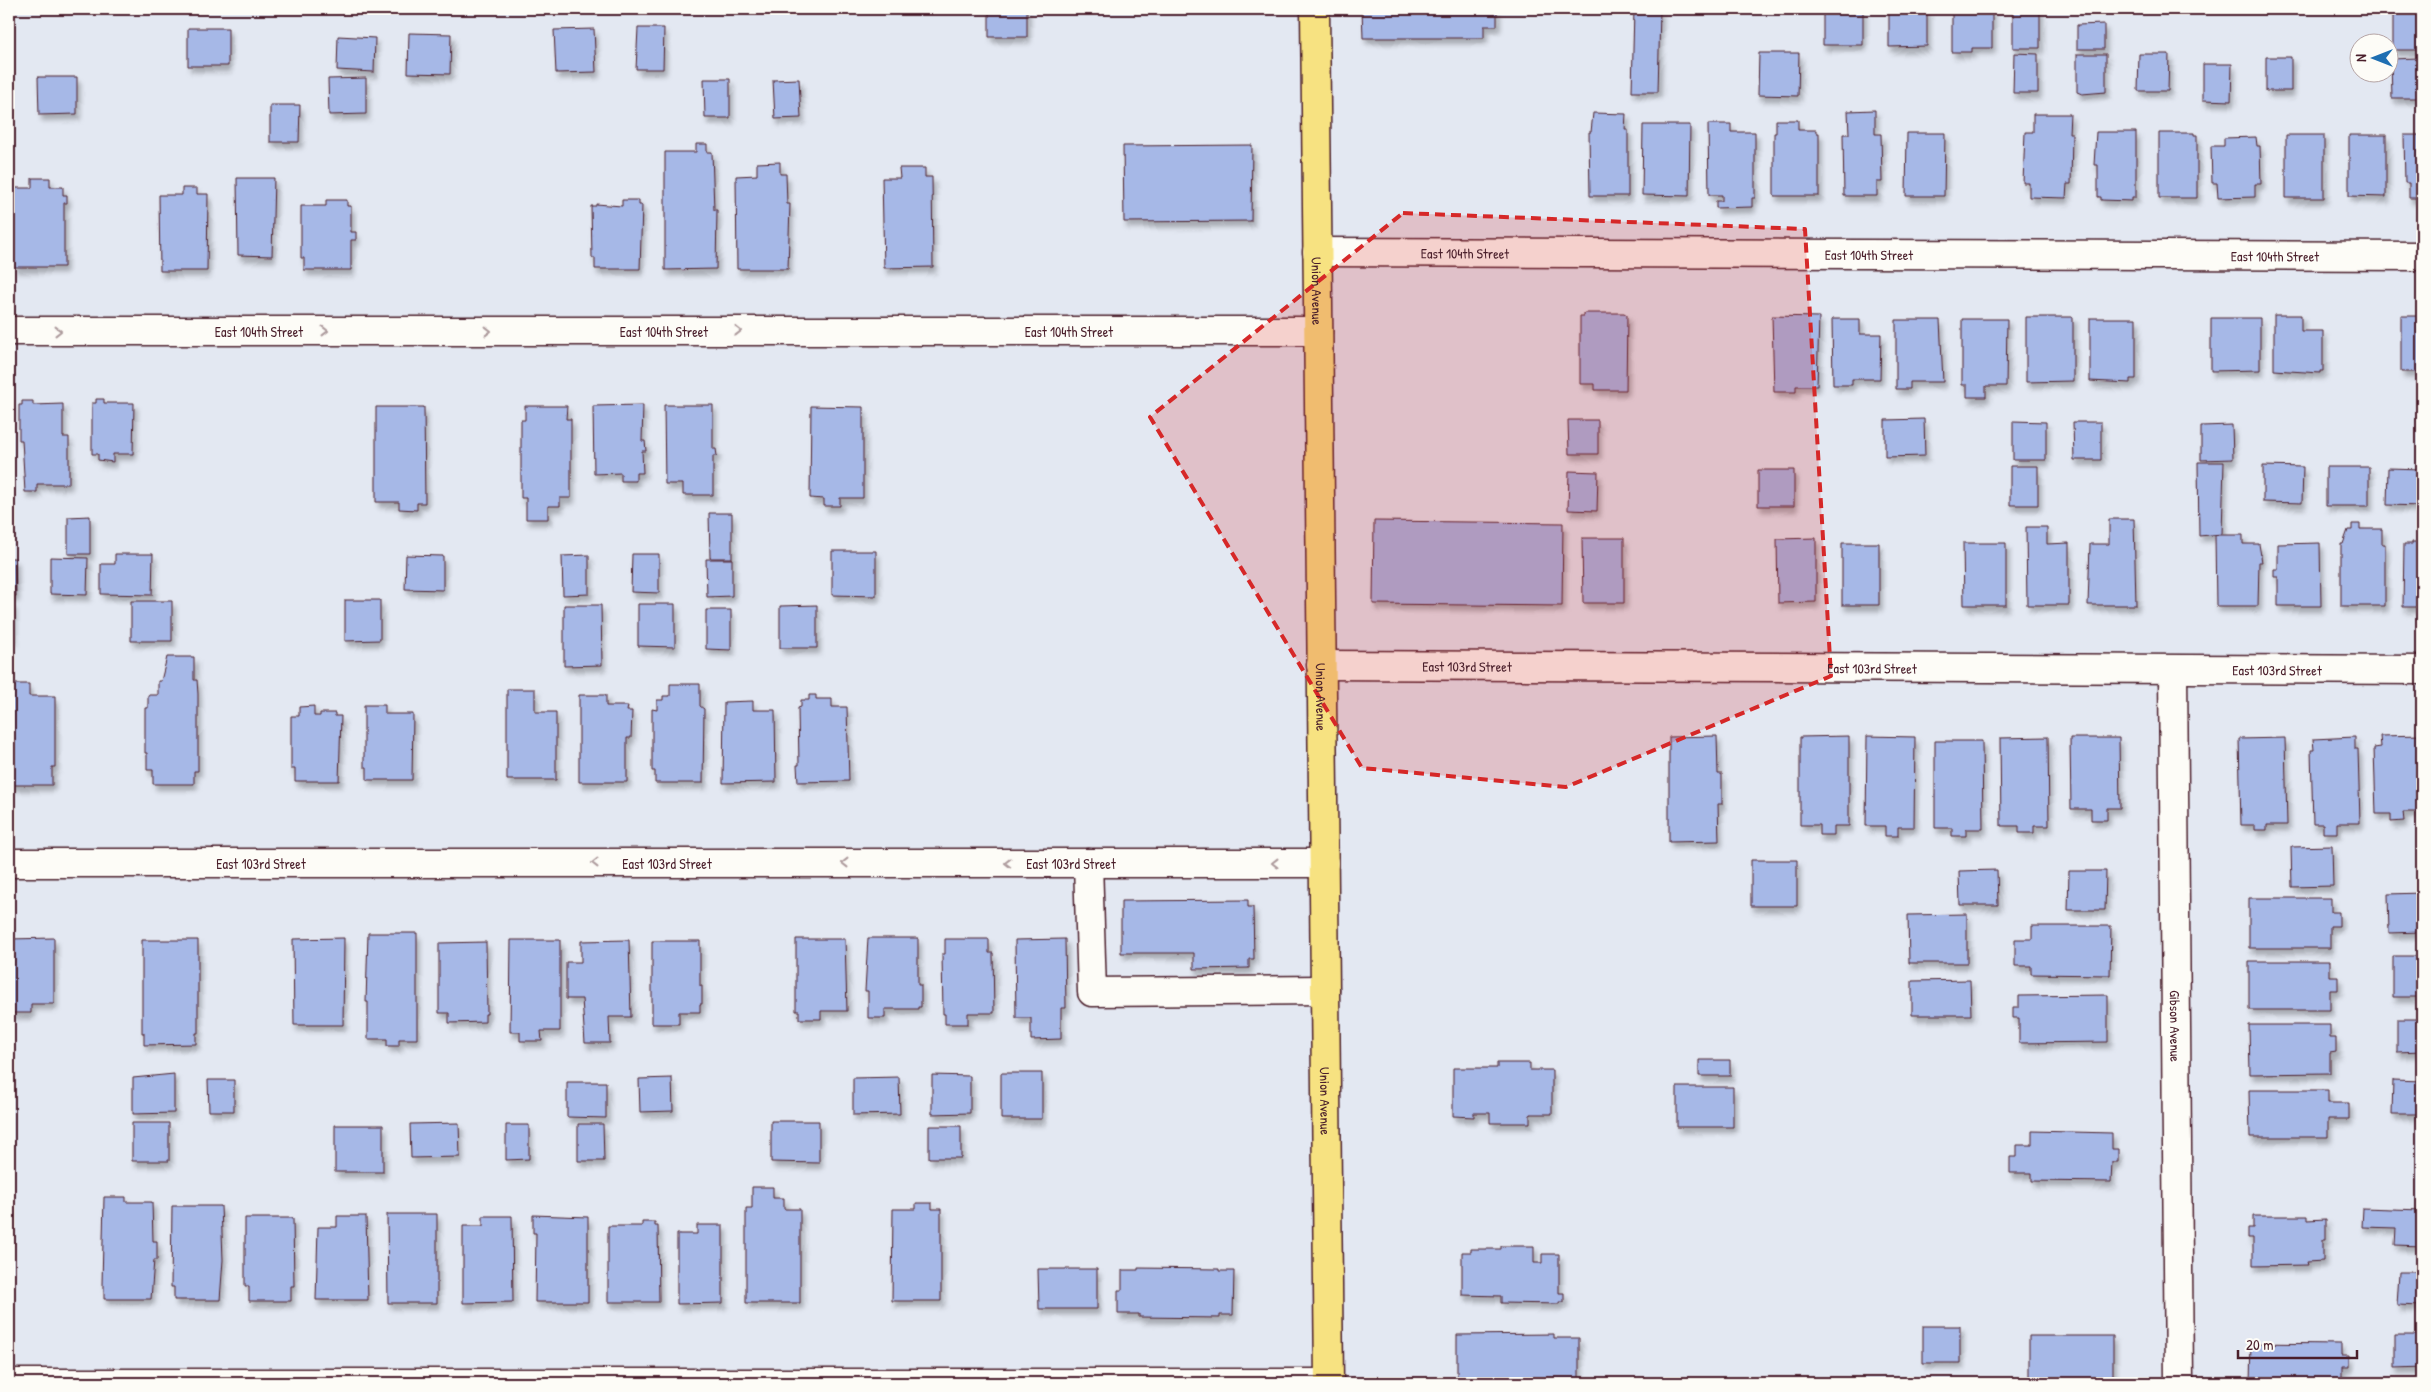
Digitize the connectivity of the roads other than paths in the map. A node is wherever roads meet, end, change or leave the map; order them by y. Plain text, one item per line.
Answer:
1 (1315, 9) edge
2 (1317, 252) junction
3 (2422, 256) edge
4 (9, 331) edge
5 (1318, 331) junction
6 (1321, 665) junction
7 (2173, 670) junction
8 (2422, 670) edge
9 (9, 863) edge
10 (1088, 863) junction
11 (1324, 863) junction
12 (1325, 990) junction
13 (9, 1383) edge
14 (1329, 1383) edge
15 (2179, 1383) edge

1 - 2 main road, Union Avenue
2 - 3 street, East 104th Street
2 - 5 main road, Union Avenue
4 -> 5 street, East 104th Street
5 - 6 main road, Union Avenue
6 - 7 street, East 103rd Street
6 - 11 main road, Union Avenue
7 - 8 street, East 103rd Street
7 - 15 street, Gibson Avenue
10 -> 9 street, East 103rd Street
11 -> 10 street, East 103rd Street
10 - 12 street
11 - 12 main road, Union Avenue
12 - 14 main road, Union Avenue
13 - 14 street

